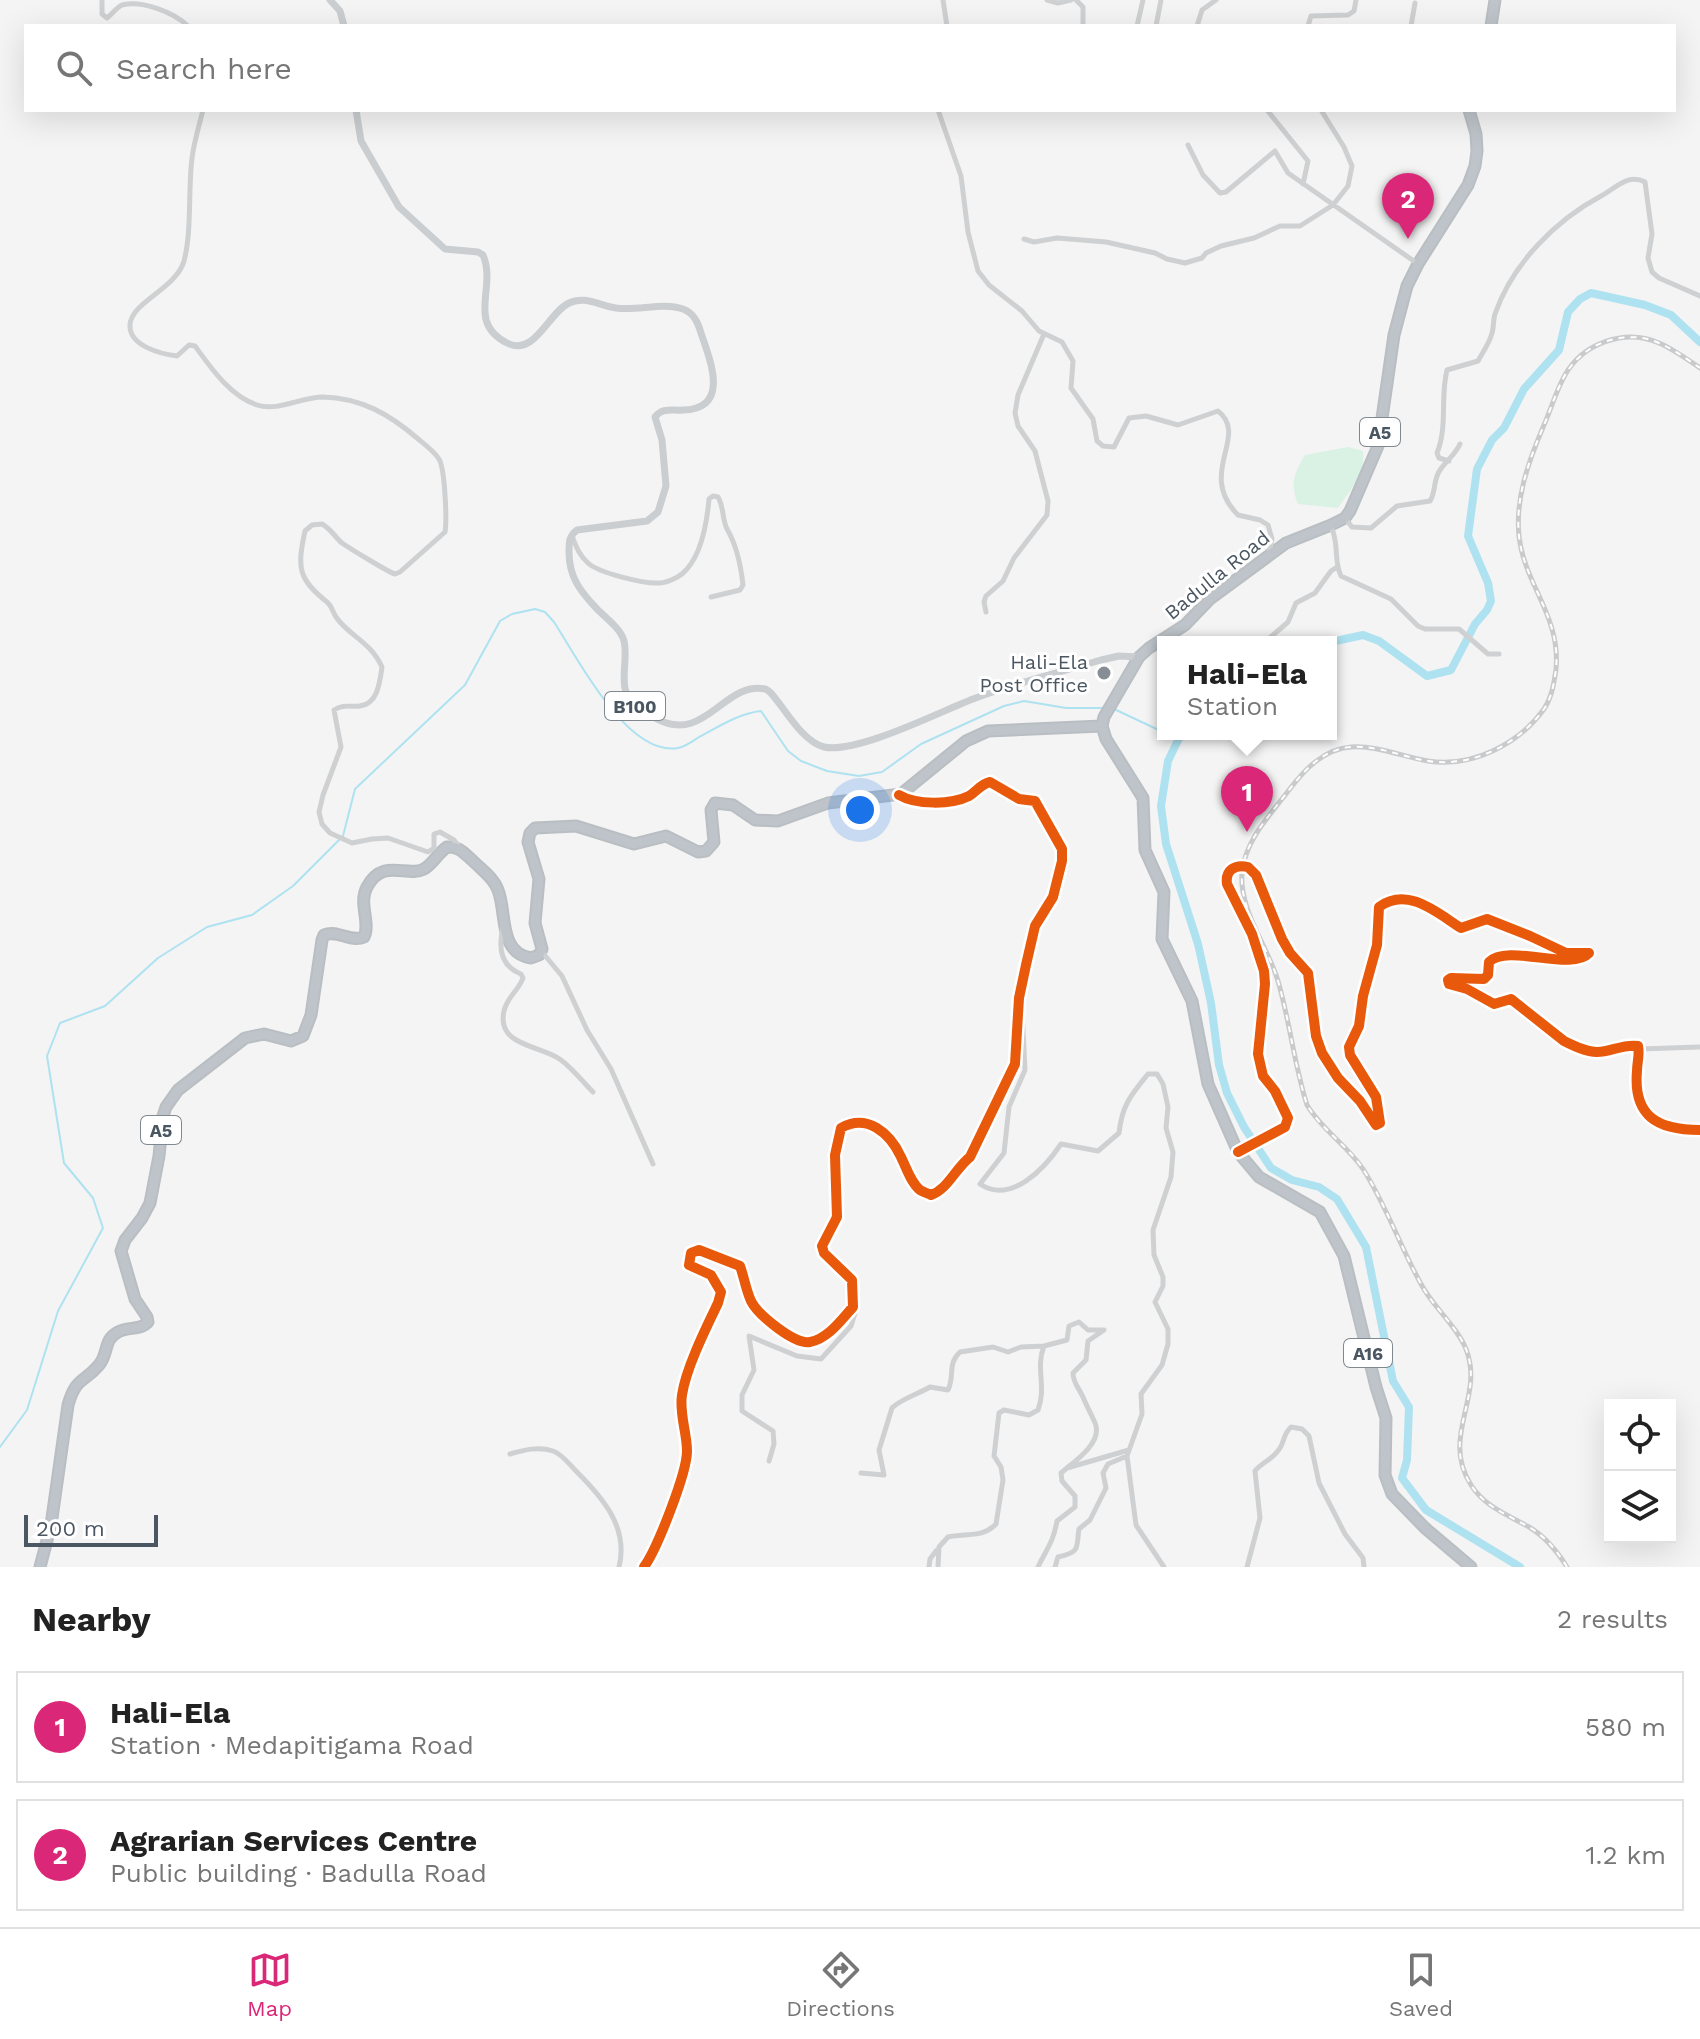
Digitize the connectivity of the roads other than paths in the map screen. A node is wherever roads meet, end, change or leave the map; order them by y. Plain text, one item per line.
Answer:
1 (102, 0) edge
2 (330, 0) edge
3 (943, 0) edge
4 (1047, 0) edge
5 (1073, 0) edge
6 (1143, 0) edge
7 (1161, 0) edge
8 (1216, 0) edge
9 (1356, 0) edge
10 (1495, 0) edge
11 (1415, 3) dead end
12 (186, 24) edge
13 (343, 24) edge
14 (947, 24) edge
15 (1083, 24) edge
16 (1137, 24) edge
17 (1156, 24) edge
18 (1198, 24) edge
19 (1309, 24) edge
20 (1411, 24) edge
21 (1491, 24) edge
22 (203, 112) edge
23 (356, 112) edge
24 (939, 112) edge
25 (1269, 112) edge
26 (1322, 112) edge
27 (1469, 112) edge
28 (1188, 145) dead end
29 (1303, 184) junction
30 (1333, 205) junction
31 (1024, 239) dead end
32 (1418, 264) junction
33 (1700, 296) edge
34 (1044, 334) junction
35 (1460, 444) dead end
36 (1449, 461) junction
37 (1345, 518) junction
38 (1331, 525) junction
39 (572, 534) junction
40 (1269, 555) junction
41 (1337, 567) junction
42 (711, 597) dead end
43 (986, 612) dead end
44 (1169, 636) edge
45 (1272, 636) edge
46 (1157, 644) edge
47 (1499, 654) dead end
48 (1139, 657) junction
49 (1103, 721) junction
50 (899, 795) junction
51 (462, 851) junction
52 (503, 927) junction
53 (541, 952) junction
54 (1019, 998) junction
55 (1700, 1047) edge
56 (1639, 1049) junction
57 (593, 1092) dead end
58 (1700, 1130) edge
59 (1243, 1149) junction
60 (653, 1164) dead end
61 (853, 1307) junction
62 (1044, 1346) junction
63 (1128, 1453) junction
64 (510, 1454) dead end
65 (769, 1461) dead end
66 (1067, 1468) junction
67 (861, 1473) dead end
68 (939, 1547) junction
69 (40, 1567) edge
70 (619, 1567) edge
71 (644, 1567) edge
72 (929, 1567) edge
73 (938, 1567) edge
74 (1038, 1567) edge
75 (1055, 1567) edge
76 (1164, 1567) edge
77 (1247, 1567) edge
78 (1364, 1567) edge
79 (1471, 1567) edge

1 - 12 street
2 - 13 main road
3 - 14 street
4 - 5 street
5 - 15 street
6 - 16 street
7 - 17 street
8 - 18 street
9 - 19 street
10 - 21 highway
11 - 20 street
22 - 51 street
23 - 39 main road
24 - 34 street
25 - 29 street
26 - 30 street
27 - 32 highway, A5
28 - 29 street
29 - 30 street
30 - 31 street
30 - 32 street
32 - 37 highway, A5
33 - 36 street
34 - 40 street
34 - 43 street
35 - 36 street
36 - 37 street
37 - 38 highway, Badulla Road
38 - 40 highway, Badulla Road
38 - 41 street
39 - 42 street
39 - 48 main road, B100
40 - 44 highway, Badulla Road
41 - 45 street
41 - 47 street
46 - 48 highway, Badulla Road
48 - 49 highway, Badulla Road
49 - 50 highway
49 - 59 highway, A16
50 - 53 highway
50 - 54 street
51 - 52 highway
51 - 69 highway, A5
52 - 53 highway
52 - 57 street
53 - 60 street
54 - 61 street
54 - 63 street
55 - 56 street
56 - 58 street
56 - 59 street
59 - 79 highway, A16
61 - 65 street
61 - 71 street
62 - 66 street
62 - 67 street
62 - 68 street
63 - 66 street
63 - 75 street
63 - 76 street
64 - 70 street
66 - 74 street
68 - 72 street
68 - 73 street
77 - 78 street

